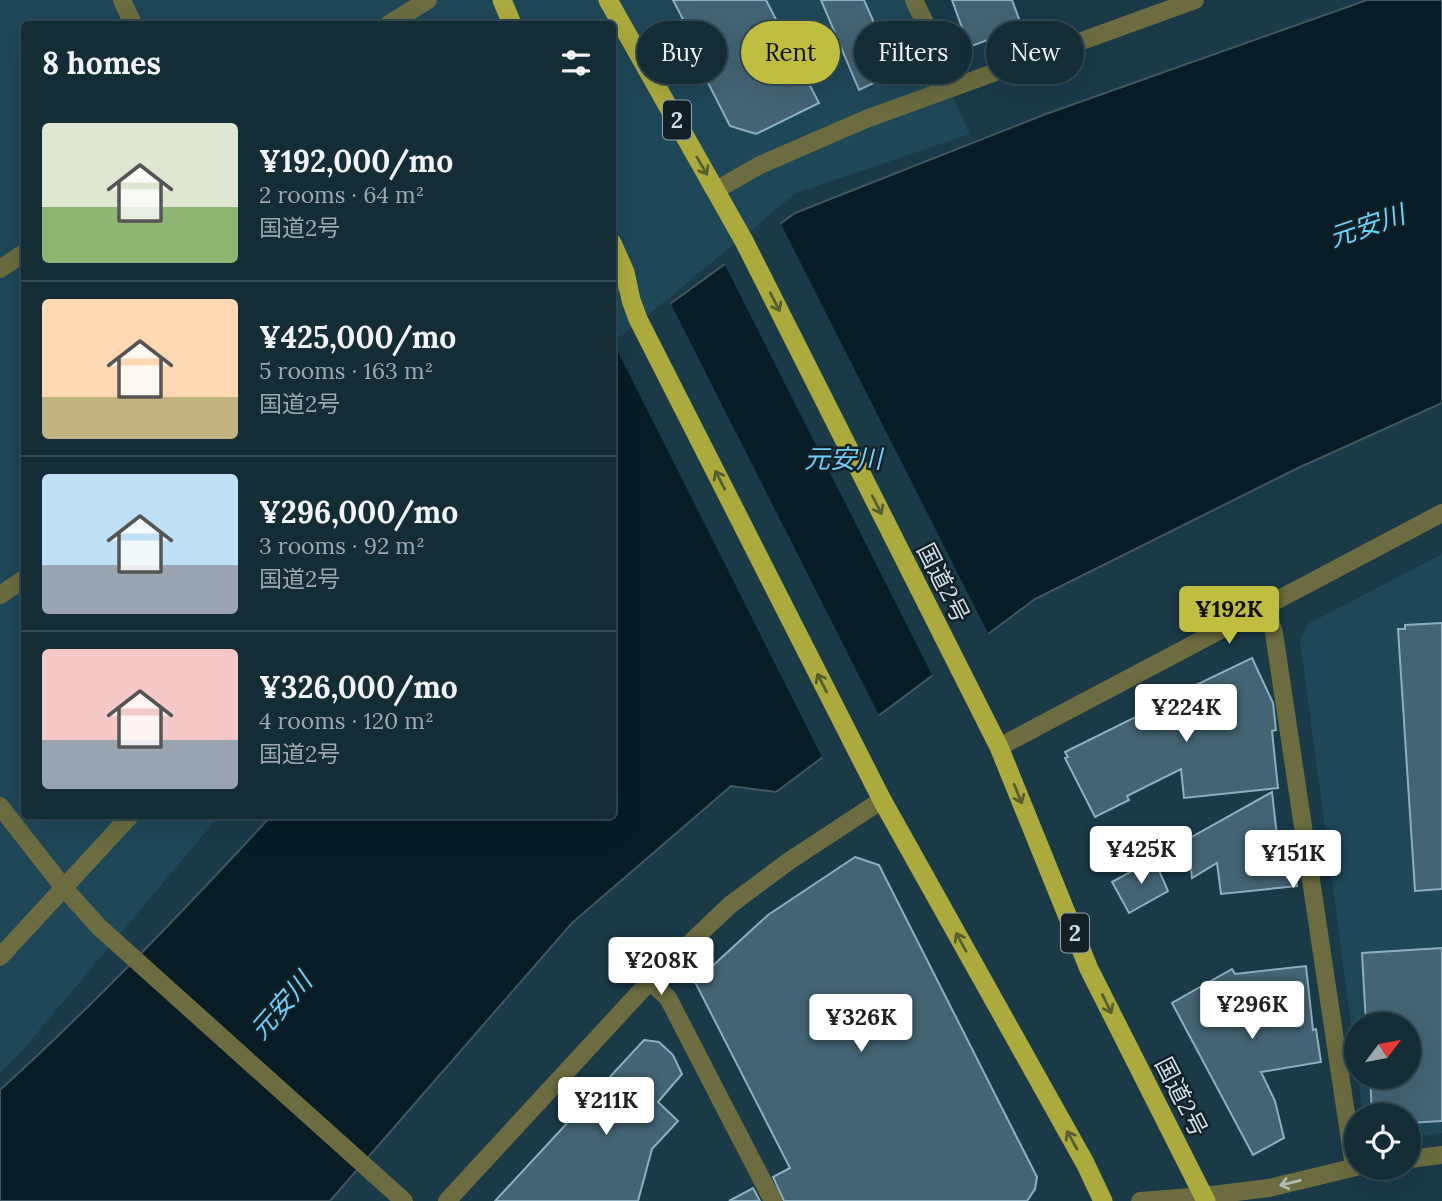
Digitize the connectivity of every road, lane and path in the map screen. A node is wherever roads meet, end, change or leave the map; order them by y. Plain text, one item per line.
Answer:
1 (122, 0) edge
2 (428, 0) edge
3 (502, 0) edge
4 (608, 0) edge
5 (914, 0) edge
6 (1195, 0) edge
7 (132, 21) edge
8 (394, 21) edge
9 (511, 21) edge
10 (956, 85) junction
11 (716, 190) junction
12 (21, 256) edge
13 (0, 269) edge
14 (619, 279) edge
15 (1442, 513) edge
16 (21, 581) edge
17 (0, 595) edge
18 (1265, 605) junction
19 (999, 747) junction
20 (882, 800) junction
21 (0, 806) edge
22 (127, 819) edge
23 (64, 888) junction
24 (0, 957) edge
25 (650, 981) junction
26 (1345, 1103) edge
27 (1442, 1155) edge
28 (1421, 1158) edge
29 (1344, 1170) edge
30 (1205, 1198) edge
31 (404, 1201) edge
32 (447, 1201) edge
33 (773, 1201) edge
34 (1103, 1201) edge
35 (1140, 1201) edge

1 - 7 street
2 - 8 street
3 - 9 highway
4 -> 11 highway, 国道2号 / 2
5 - 10 street
6 - 10 street
10 - 11 street
11 -> 19 highway, 国道2号 / 2
12 - 13 street
20 -> 14 highway
15 - 18 street
16 - 17 street
18 - 19 street
18 - 26 street
19 -> 30 highway, 国道2号 / 2
20 - 25 street
34 -> 20 highway
21 - 23 street
22 - 23 street
23 - 24 street
23 - 31 street
25 - 32 street
25 - 33 street
27 - 28 street
29 -> 30 street
30 - 35 street

